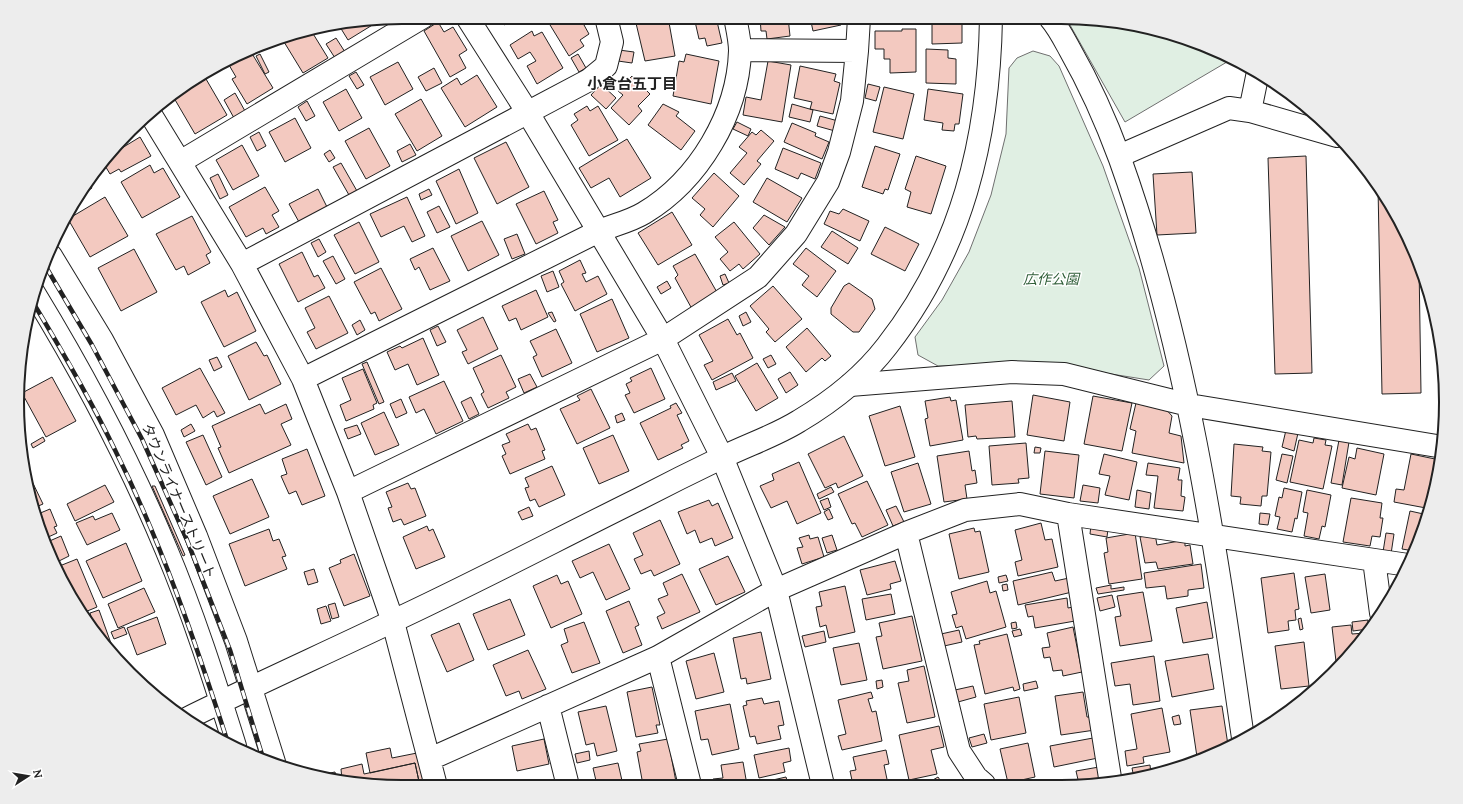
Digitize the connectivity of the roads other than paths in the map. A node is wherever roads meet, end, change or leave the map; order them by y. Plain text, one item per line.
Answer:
1 (411, 24) edge
2 (471, 24) edge
3 (608, 24) edge
4 (736, 24) edge
5 (859, 24) edge
6 (991, 24) edge
7 (1054, 24) edge
8 (740, 50) junction
9 (857, 51) junction
10 (1257, 79) edge
11 (1250, 111) junction
12 (528, 113) junction
13 (153, 118) edge
14 (1326, 133) edge
15 (1119, 156) junction
16 (180, 162) junction
17 (599, 231) junction
18 (52, 258) edge
19 (242, 264) junction
20 (38, 300) edge
21 (663, 339) junction
22 (303, 379) junction
23 (850, 385) junction
24 (1189, 405) junction
25 (1436, 446) edge
26 (722, 457) junction
27 (348, 492) junction
28 (1068, 514) junction
29 (906, 533) junction
30 (1214, 536) junction
31 (1374, 560) junction
32 (1402, 564) edge
33 (776, 590) junction
34 (1380, 604) edge
35 (393, 622) junction
36 (658, 657) junction
37 (250, 687) junction
38 (221, 702) junction
39 (548, 706) junction
40 (192, 716) edge
41 (1242, 733) edge
42 (233, 740) edge
43 (272, 757) edge
44 (430, 759) junction
45 (1110, 777) edge
46 (435, 780) edge
47 (566, 780) edge
48 (689, 780) edge
49 (822, 780) edge
50 (979, 780) edge

1 - 16 street
2 - 12 street
3 - 12 street
4 - 8 street
5 - 9 street
6 - 23 street
7 - 15 street
8 - 9 street
8 - 17 street
9 - 21 street
10 - 11 street
11 - 14 street
11 - 15 street
12 - 17 street
12 - 19 street
13 - 16 street
15 - 24 street
16 - 19 street
17 - 21 street
17 - 22 street
18 - 37 street, タウンライナーストリート
19 - 22 street
20 - 38 street
21 - 26 street
21 - 27 street
22 - 27 street
23 - 24 street
23 - 26 street
24 - 25 street
24 - 30 street
26 - 33 street
26 - 35 street
27 - 35 street
28 - 29 street
28 - 30 street
28 - 45 street
29 - 33 street
29 - 50 street
30 - 31 street
30 - 41 street
31 - 32 street
31 - 34 street
33 - 36 street
33 - 49 street
35 - 37 street
35 - 44 street
36 - 39 street
36 - 48 street
37 - 38 street
37 - 43 street, タウンライナーストリート
38 - 40 street
38 - 42 street
39 - 44 street
39 - 47 street
44 - 46 street

